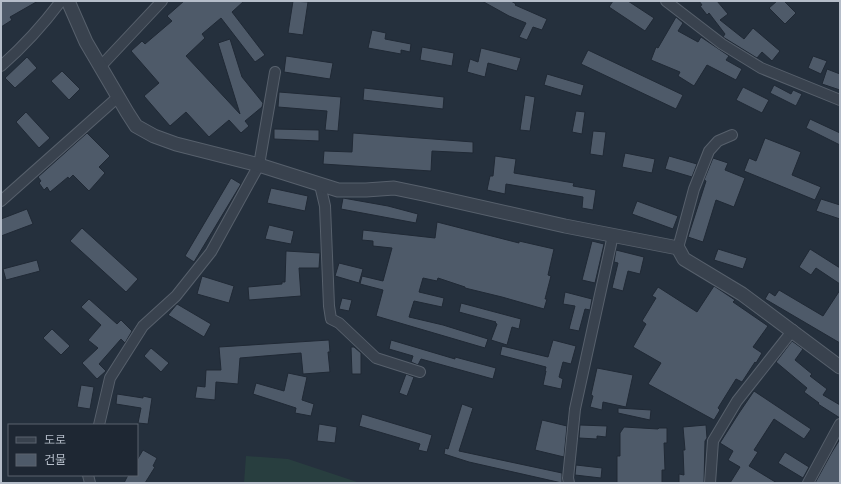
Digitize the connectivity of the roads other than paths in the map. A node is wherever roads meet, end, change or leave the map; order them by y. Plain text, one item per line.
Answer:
1 (61, 1) edge
2 (68, 1) edge
3 (162, 1) edge
4 (666, 1) edge
5 (1, 66) edge
6 (100, 67) junction
7 (275, 72) dead end
8 (118, 97) junction
9 (840, 100) edge
10 (732, 135) dead end
11 (259, 165) junction
12 (320, 185) junction
13 (1, 202) edge
14 (613, 236) junction
15 (678, 248) junction
16 (793, 330) junction
17 (840, 366) edge
18 (420, 372) dead end
19 (99, 424) edge
20 (840, 424) edge
21 (569, 483) edge
22 (710, 483) edge
23 (808, 483) edge

1 - 5 street
2 - 6 street
3 - 6 street
4 - 9 street
6 - 8 street
7 - 11 street
8 - 11 street
8 - 13 street
10 - 15 street
11 - 12 street
11 - 19 street
12 - 14 street
12 - 18 street
14 - 15 street
14 - 21 street
15 - 16 street
16 - 17 street
16 - 22 street
20 - 23 street

